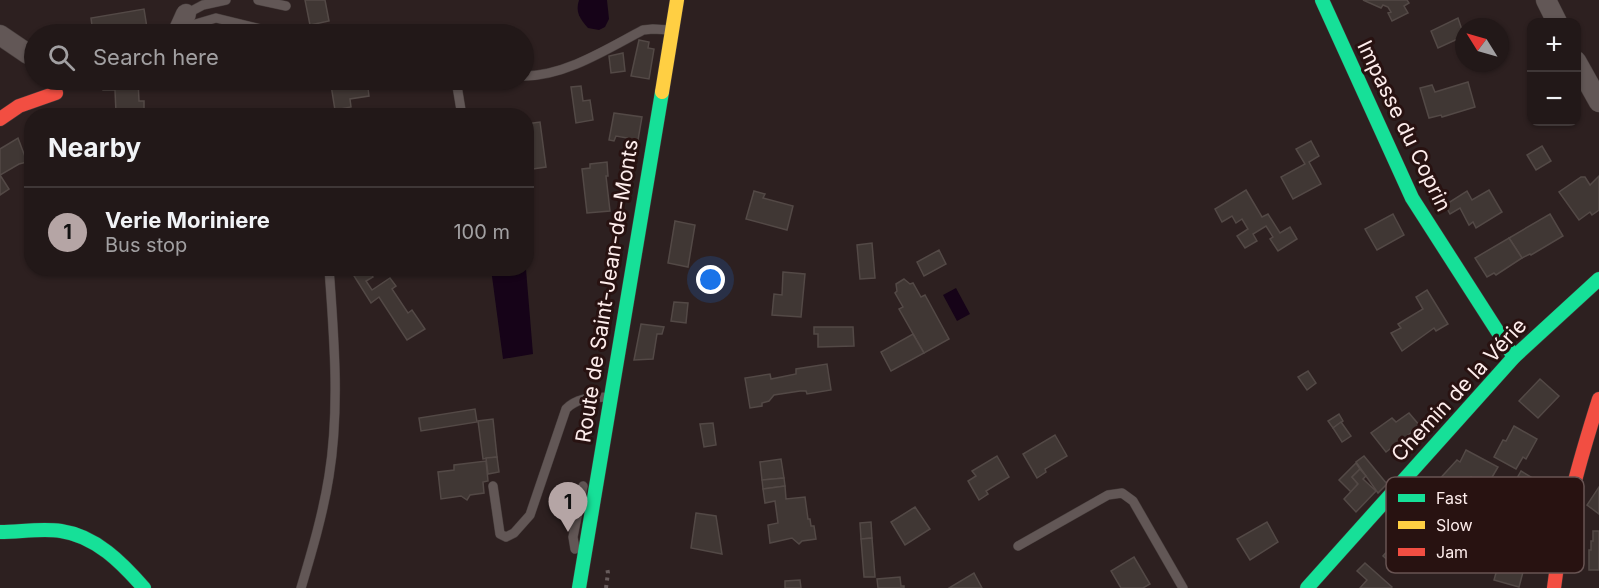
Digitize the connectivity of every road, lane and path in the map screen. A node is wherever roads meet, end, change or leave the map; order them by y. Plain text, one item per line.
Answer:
1 (226, 0) edge
2 (258, 0) edge
3 (677, 0) edge
4 (1322, 0) edge
5 (1546, 0) edge
6 (286, 6) dead end
7 (1555, 18) edge
8 (183, 24) edge
9 (190, 24) edge
10 (240, 24) edge
11 (672, 30) junction
12 (0, 35) edge
13 (24, 51) edge
14 (1581, 70) edge
15 (534, 75) edge
16 (458, 90) edge
17 (56, 93) dead end
18 (1599, 102) edge
19 (461, 108) edge
20 (0, 119) edge
21 (330, 276) edge
22 (1599, 279) edge
23 (1514, 357) junction
24 (611, 397) junction
25 (1599, 399) edge
26 (1406, 477) edge
27 (1575, 477) edge
28 (493, 486) dead end
29 (1386, 500) edge
30 (0, 532) edge
31 (1017, 546) dead end
32 (1556, 573) edge
33 (580, 584) edge
34 (144, 588) edge
35 (301, 588) edge
36 (1183, 588) edge
37 (1307, 588) edge
38 (1554, 588) edge

1 - 8 lane
2 - 6 lane
3 - 11 street, Route de Saint-Jean-de-Monts
4 - 23 street, Impasse du Coprin
5 - 7 street
9 - 10 lane
11 - 15 lane
11 - 24 street, Route de Saint-Jean-de-Monts
12 - 13 street
14 - 18 street
16 - 19 lane
17 - 20 street
21 - 35 lane
22 - 23 street, Chemin de la Vérie
23 - 26 street, Chemin de la Vérie
24 - 28 lane
24 - 33 street, Route de Saint-Jean-de-Monts
25 - 27 street
29 - 37 street, Chemin de la Vérie
30 - 34 street
31 - 36 lane
32 - 38 street

